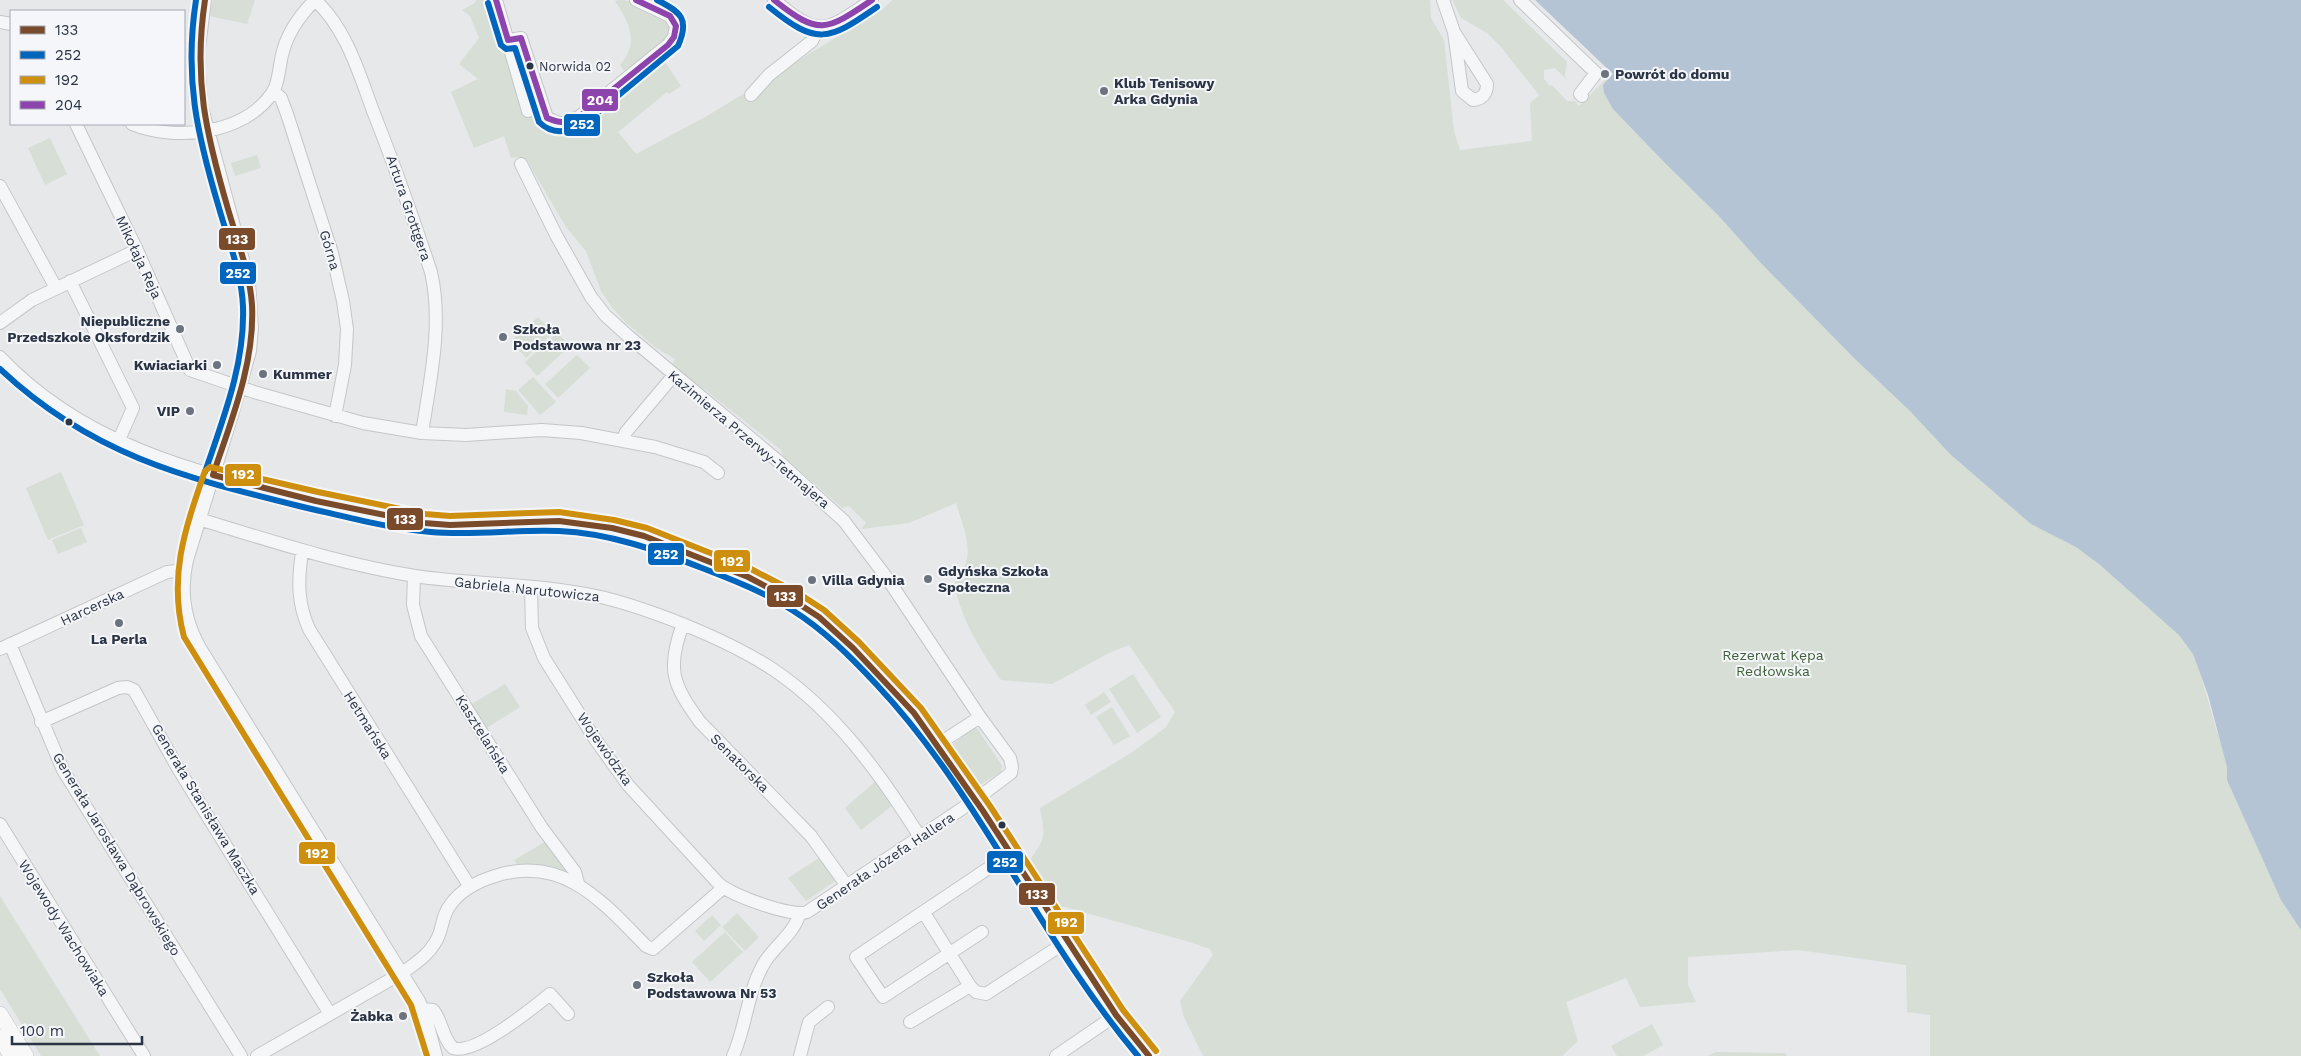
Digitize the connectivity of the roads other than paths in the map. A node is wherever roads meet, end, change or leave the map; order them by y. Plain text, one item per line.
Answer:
1 (205, 0) edge
2 (315, 0) edge
3 (496, 0) edge
4 (636, 0) edge
5 (774, 0) edge
6 (872, 0) edge
7 (1443, 0) edge
8 (1520, 0) edge
9 (818, 28) junction
10 (1454, 32) junction
11 (508, 40) junction
12 (273, 91) junction
13 (751, 94) dead end
14 (1582, 96) dead end
15 (528, 111) dead end
16 (76, 125) edge
17 (137, 125) edge
18 (208, 130) junction
19 (521, 164) dead end
20 (0, 186) edge
21 (137, 250) junction
22 (70, 281) junction
23 (56, 288) junction
24 (0, 323) edge
25 (0, 357) edge
26 (674, 374) junction
27 (240, 386) junction
28 (334, 416) junction
29 (422, 433) junction
30 (622, 439) junction
31 (118, 442) junction
32 (718, 473) dead end
33 (213, 475) junction
34 (199, 519) junction
35 (302, 552) junction
36 (185, 570) junction
37 (414, 576) junction
38 (531, 588) junction
39 (683, 624) junction
40 (5, 647) edge
41 (980, 716) junction
42 (41, 722) junction
43 (937, 745) junction
44 (976, 800) junction
45 (0, 824) edge
46 (920, 837) junction
47 (1010, 853) junction
48 (578, 883) junction
49 (847, 886) junction
50 (470, 887) junction
51 (723, 888) junction
52 (924, 913) junction
53 (798, 915) junction
54 (982, 932) dead end
55 (1066, 942) junction
56 (950, 953) junction
57 (402, 973) junction
58 (970, 986) junction
59 (828, 1007) dead end
60 (423, 1009) junction
61 (0, 1014) edge
62 (330, 1014) junction
63 (568, 1014) dead end
64 (1116, 1015) junction
65 (910, 1022) dead end
66 (0, 1038) edge
67 (11, 1056) edge
68 (26, 1056) edge
69 (144, 1056) edge
70 (241, 1056) edge
71 (257, 1056) edge
72 (436, 1056) edge
73 (733, 1056) edge
74 (800, 1056) edge
75 (1056, 1056) edge
76 (1149, 1056) edge

1 - 18 street
2 - 12 street
2 - 29 street, Artura Grottgera
3 - 11 street
4 - 11 street
5 - 9 street
6 - 9 street
7 - 10 street
8 - 14 street
9 - 13 street
10 - 10 street
11 - 15 street
12 - 18 street
12 - 28 street, Górna
16 - 21 street, Mikołaja Reja
17 - 18 street
18 - 27 street
19 - 26 street, Kazimierza Przerwy-Tetmajera
20 - 23 street
21 - 22 street
21 - 27 street, Mikołaja Reja
22 - 23 street
22 - 31 street
23 - 24 street
25 - 31 street
26 - 30 street
26 - 41 street, Kazimierza Przerwy-Tetmajera
27 - 28 street, Mikołaja Reja
27 - 33 street
28 - 29 street, Mikołaja Reja
29 - 30 street, Mikołaja Reja
30 - 32 street, Mikołaja Reja
31 - 33 street
33 - 34 street
33 - 43 street
34 - 35 street, Gabriela Narutowicza
34 - 36 street
35 - 37 street, Gabriela Narutowicza
35 - 50 street, Hetmańska
36 - 40 street, Harcerska
36 - 57 street
37 - 38 street, Gabriela Narutowicza
37 - 48 street, Kasztelańska
38 - 39 street, Gabriela Narutowicza
38 - 51 street, Wojewódzka
39 - 46 street, Gabriela Narutowicza
39 - 49 street, Senatorska
40 - 42 street, Generała Jarosława Dąbrowskiego
41 - 43 street
41 - 44 street, Kazimierza Przerwy-Tetmajera
42 - 62 street, Generała Stanisława Maczka
42 - 70 street, Generała Jarosława Dąbrowskiego
43 - 44 street
44 - 46 street, Generała Józefa Hallera
44 - 47 street
45 - 69 street, Wojewody Wachowiaka
46 - 49 street, Generała Józefa Hallera
47 - 52 street
47 - 55 street
48 - 50 street
48 - 51 street
49 - 53 street, Generała Józefa Hallera
50 - 57 street
51 - 53 street, Generała Józefa Hallera
52 - 56 street
52 - 56 street
53 - 73 street
54 - 56 street
55 - 58 street
55 - 64 street
56 - 58 street
57 - 60 street
57 - 62 street
58 - 65 street
59 - 74 street
60 - 63 street
60 - 72 street
61 - 68 main road
62 - 71 street
64 - 75 street
64 - 76 street
66 - 67 main road

